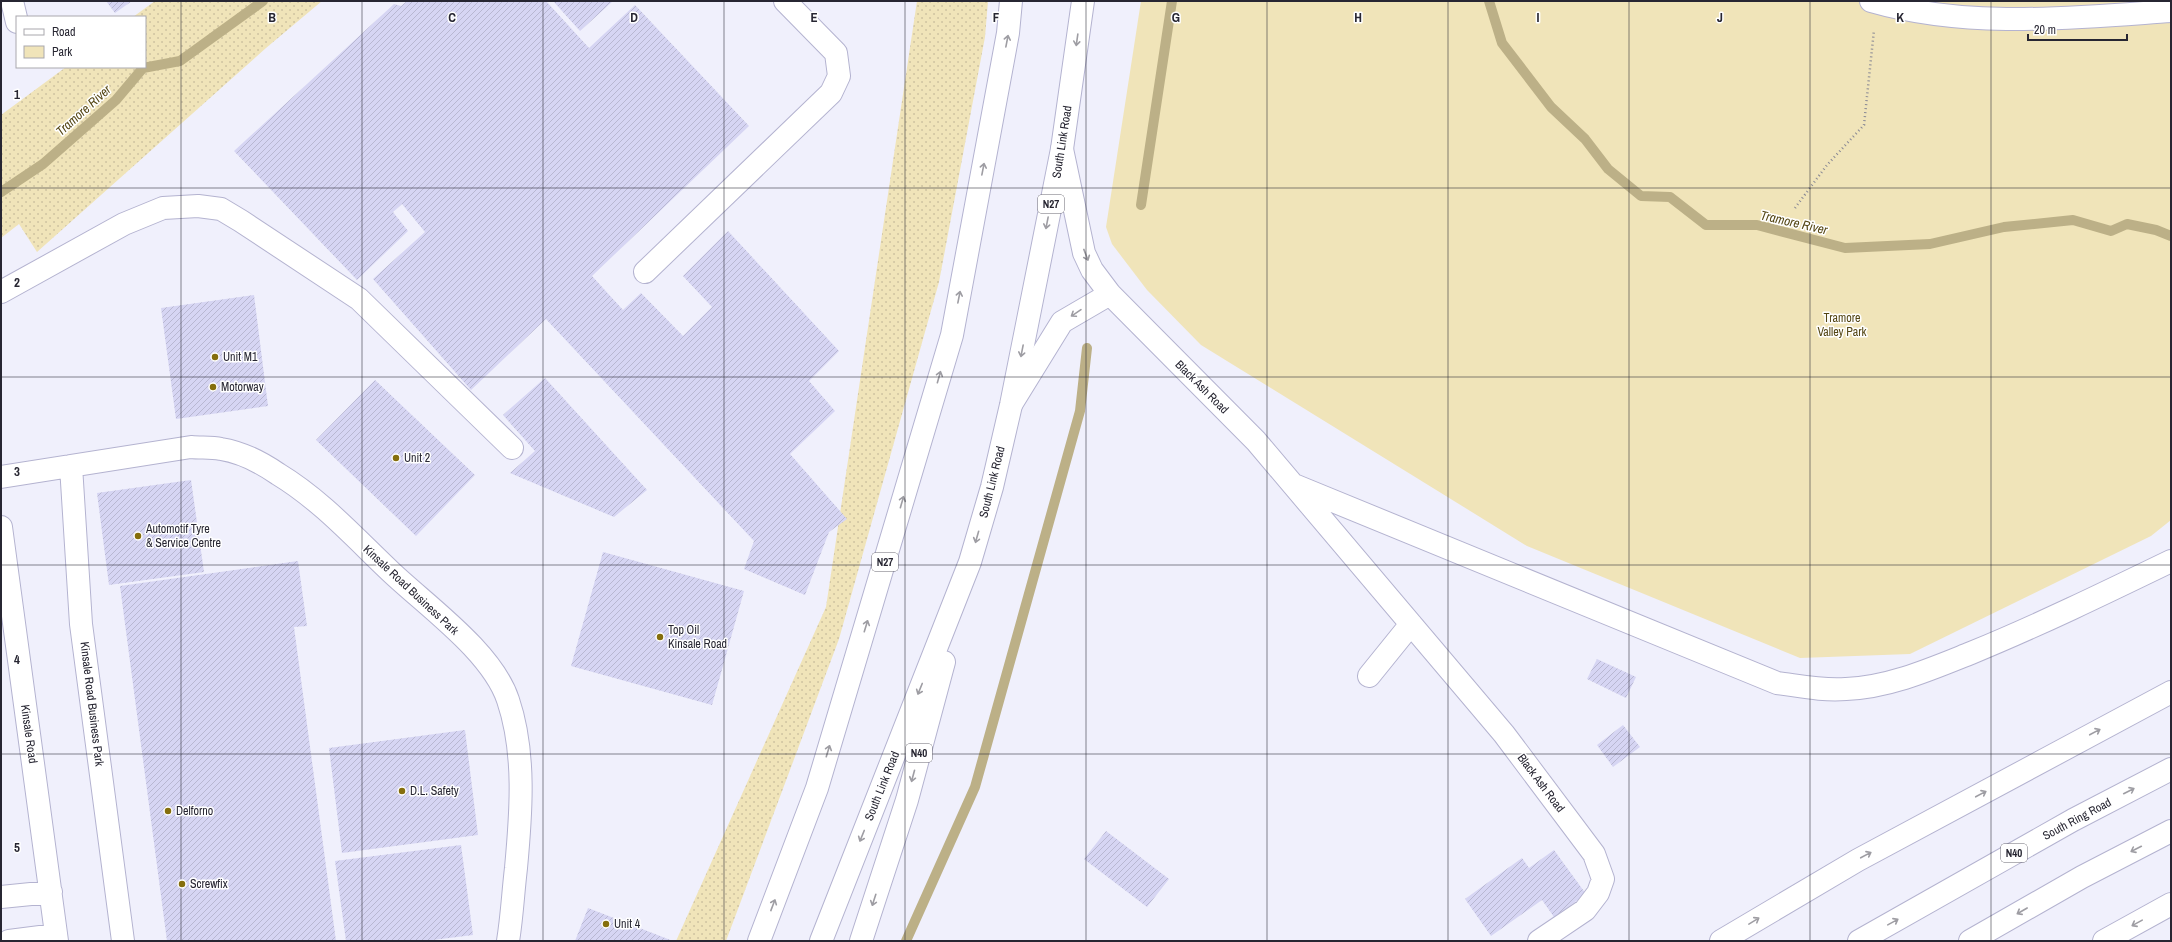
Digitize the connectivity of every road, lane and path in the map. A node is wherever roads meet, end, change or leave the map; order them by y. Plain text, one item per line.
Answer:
1 (12, 1) edge
2 (785, 1) edge
3 (1011, 1) edge
4 (1083, 1) edge
5 (1876, 2) edge
6 (2171, 11) edge
7 (16, 18) edge
8 (1062, 149) junction
9 (1795, 208) dead end
10 (645, 272) dead end
11 (1, 292) edge
12 (1110, 294) junction
13 (1011, 405) junction
14 (512, 448) dead end
15 (71, 466) junction
16 (1, 477) edge
17 (1291, 484) junction
18 (1, 527) edge
19 (2171, 561) edge
20 (970, 562) junction
21 (1410, 624) junction
22 (1369, 676) dead end
23 (2171, 692) edge
24 (2171, 769) edge
25 (2171, 831) edge
26 (51, 892) junction
27 (1, 897) edge
28 (2171, 904) edge
29 (57, 938) edge
30 (9, 941) edge
31 (123, 941) edge
32 (508, 941) edge
33 (759, 941) edge
34 (821, 941) edge
35 (861, 941) edge
36 (1539, 941) edge
37 (1721, 941) edge
38 (1859, 941) edge
39 (1970, 941) edge
40 (2104, 941) edge

1 - 7 main road
2 - 10 main road
33 -> 3 main road, N27
4 -> 8 main road, South Link Road / N27
5 - 6 main road
5 - 9 path
8 -> 12 main road, Black Ash Road
8 -> 13 main road, South Link Road / N27
11 - 14 main road
12 -> 13 main road
12 - 17 main road, Black Ash Road
13 -> 20 main road, South Link Road / N27
15 - 16 main road, Kinsale Road Business Park
15 - 31 main road, Kinsale Road Business Park
15 - 32 main road, Kinsale Road Business Park
17 - 19 main road
17 - 21 main road, Black Ash Road
18 - 26 main road, Kinsale Road
20 -> 34 main road, South Link Road / N27
20 -> 35 main road, N40
21 - 22 main road
21 - 36 main road, Black Ash Road
37 -> 23 main road
38 -> 24 main road, South Ring Road / N40
25 -> 39 main road
26 - 27 main road
26 - 29 main road, Kinsale Road
28 -> 40 main road
29 - 30 main road

